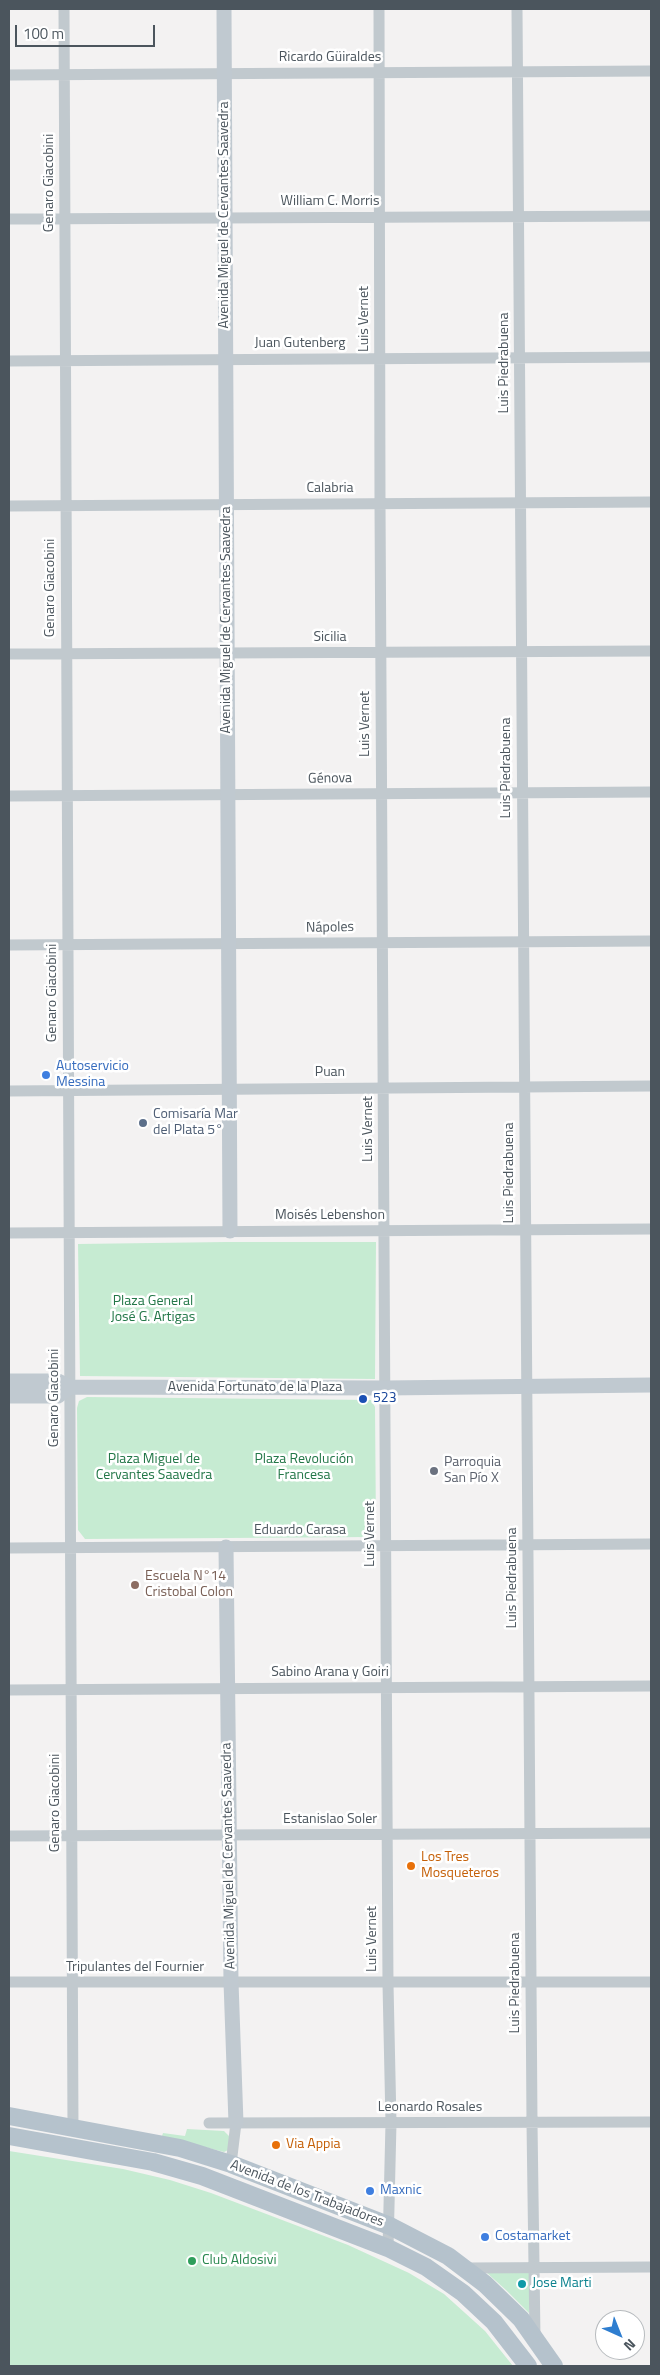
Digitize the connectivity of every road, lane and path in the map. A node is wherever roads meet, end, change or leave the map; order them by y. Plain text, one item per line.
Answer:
1 (64, 9) edge
2 (224, 9) edge
3 (380, 9) edge
4 (517, 9) edge
5 (518, 71) junction
6 (651, 71) edge
7 (380, 72) junction
8 (64, 74) junction
9 (224, 74) junction
10 (9, 75) edge
11 (518, 216) junction
12 (651, 216) edge
13 (225, 217) junction
14 (380, 217) junction
15 (65, 218) junction
16 (9, 219) edge
17 (651, 357) edge
18 (380, 358) junction
19 (520, 358) junction
20 (225, 359) junction
21 (65, 360) junction
22 (9, 361) edge
23 (651, 502) edge
24 (520, 503) junction
25 (380, 504) junction
26 (66, 505) junction
27 (226, 505) junction
28 (9, 506) edge
29 (651, 651) edge
30 (381, 652) junction
31 (522, 652) junction
32 (227, 653) junction
33 (9, 654) edge
34 (66, 654) junction
35 (651, 792) edge
36 (522, 793) junction
37 (382, 794) junction
38 (67, 795) junction
39 (228, 795) junction
40 (9, 796) edge
41 (651, 941) edge
42 (524, 942) junction
43 (382, 943) junction
44 (229, 944) junction
45 (9, 945) edge
46 (68, 945) junction
47 (651, 1086) edge
48 (525, 1087) junction
49 (383, 1088) junction
50 (230, 1089) junction
51 (68, 1090) junction
52 (9, 1091) edge
53 (651, 1229) edge
54 (384, 1230) junction
55 (526, 1230) junction
56 (230, 1231) junction
57 (69, 1232) junction
58 (9, 1233) edge
59 (9, 1381) edge
60 (651, 1385) edge
61 (70, 1387) junction
62 (527, 1387) junction
63 (385, 1388) junction
64 (9, 1396) edge
65 (651, 1544) edge
66 (528, 1545) junction
67 (226, 1546) junction
68 (386, 1546) junction
69 (9, 1548) edge
70 (70, 1548) junction
71 (651, 1686) edge
72 (529, 1687) junction
73 (387, 1688) junction
74 (228, 1689) junction
75 (9, 1690) edge
76 (71, 1690) junction
77 (530, 1833) junction
78 (651, 1833) edge
79 (388, 1834) junction
80 (229, 1835) junction
81 (9, 1836) edge
82 (72, 1836) junction
83 (9, 1982) edge
84 (231, 1982) junction
85 (651, 1982) edge
86 (72, 1983) junction
87 (531, 1983) junction
88 (388, 1984) junction
89 (9, 2116) edge
90 (532, 2122) junction
91 (651, 2122) edge
92 (209, 2123) dead end
93 (236, 2123) junction
94 (391, 2123) junction
95 (73, 2127) junction
96 (9, 2136) edge
97 (231, 2164) junction
98 (390, 2226) junction
99 (388, 2248) junction
100 (651, 2267) edge
101 (467, 2268) junction
102 (535, 2268) junction
103 (536, 2338) junction
104 (528, 2366) edge
105 (554, 2366) edge

1 - 8 street, Genaro Giacobini
2 - 9 street, Avenida Miguel de Cervantes Saavedra
3 - 7 street, Luis Vernet
4 - 5 street, Luis Piedrabuena
5 - 6 street, Ricardo Güiraldes
5 - 7 street, Ricardo Güiraldes
5 - 11 street, Luis Piedrabuena
7 - 9 street, Ricardo Güiraldes
7 - 14 street, Luis Vernet
8 - 9 street, Ricardo Güiraldes
8 - 10 street, Ricardo Güiraldes
8 - 15 street, Genaro Giacobini
9 - 13 street, Avenida Miguel de Cervantes Saavedra
11 - 12 street, William C. Morris
11 - 14 street, William C. Morris
11 - 19 street, Luis Piedrabuena
13 - 14 street, William C. Morris
13 - 15 street, William C. Morris
13 - 20 street, Avenida Miguel de Cervantes Saavedra
14 - 18 street, Luis Vernet
15 - 16 street, William C. Morris
15 - 21 street, Genaro Giacobini
17 - 19 street, Juan Gutenberg
18 - 19 street, Juan Gutenberg
18 - 20 street, Juan Gutenberg
18 - 25 street, Luis Vernet
19 - 24 street, Luis Piedrabuena
20 - 21 street, Juan Gutenberg
20 - 27 street, Avenida Miguel de Cervantes Saavedra
21 - 22 street, Juan Gutenberg
21 - 26 street, Genaro Giacobini
23 - 24 street, Calabria
24 - 25 street, Calabria
24 - 31 street, Luis Piedrabuena
25 - 27 street, Calabria
25 - 30 street, Luis Vernet
26 - 27 street, Calabria
26 - 28 street, Calabria
26 - 34 street, Genaro Giacobini
27 - 32 street, Avenida Miguel de Cervantes Saavedra
29 - 31 street, Sicilia
30 - 31 street, Sicilia
30 - 32 street, Sicilia
30 - 37 street, Luis Vernet
31 - 36 street, Luis Piedrabuena
32 - 34 street, Sicilia
32 - 39 street, Avenida Miguel de Cervantes Saavedra
33 - 34 street, Sicilia
34 - 38 street, Genaro Giacobini
35 - 36 street, Génova
36 - 37 street, Génova
36 - 42 street, Luis Piedrabuena
37 - 39 street, Génova
37 - 43 street, Luis Vernet
38 - 39 street, Génova
38 - 40 street, Génova
38 - 46 street, Genaro Giacobini
39 - 44 street, Avenida Miguel de Cervantes Saavedra
41 - 42 street, Nápoles
42 - 43 street, Nápoles
42 - 48 street, Luis Piedrabuena
43 - 44 street, Nápoles
43 - 49 street, Luis Vernet
44 - 46 street, Nápoles
44 - 50 street, Avenida Miguel de Cervantes Saavedra
45 - 46 street, Nápoles
46 - 51 street, Genaro Giacobini
47 - 48 street, Puan
48 - 49 street, Puan
48 - 55 street, Luis Piedrabuena
49 - 50 street, Puan
49 - 54 street, Luis Vernet
50 - 51 street, Puan
50 - 56 street, Avenida Miguel de Cervantes Saavedra
51 - 52 street, Puan
51 - 57 street, Genaro Giacobini
53 - 55 street, Moisés Lebenshon
54 - 55 street, Moisés Lebenshon
54 - 56 street, Moisés Lebenshon
54 - 63 street, Luis Vernet
55 - 62 street, Luis Piedrabuena
56 - 57 street, Moisés Lebenshon
57 - 58 street, Moisés Lebenshon
57 - 61 street, Genaro Giacobini
59 - 61 street, Avenida Fortunato de la Plaza
60 - 62 street, Avenida Fortunato de la Plaza
61 - 63 street, Avenida Fortunato de la Plaza
61 - 64 street, Avenida Fortunato de la Plaza
61 - 70 street, Genaro Giacobini
62 - 63 street, Avenida Fortunato de la Plaza
62 - 66 street, Luis Piedrabuena
63 - 68 street, Luis Vernet
65 - 66 street, Eduardo Carasa
66 - 68 street, Eduardo Carasa
66 - 72 street, Luis Piedrabuena
67 - 68 street, Eduardo Carasa
67 - 70 street, Eduardo Carasa
67 - 74 street, Avenida Miguel de Cervantes Saavedra
68 - 73 street, Luis Vernet
69 - 70 street, Eduardo Carasa
70 - 76 street, Genaro Giacobini
71 - 72 street, Sabino Arana y Goiri
72 - 73 street, Sabino Arana y Goiri
72 - 77 street, Luis Piedrabuena
73 - 74 street, Sabino Arana y Goiri
73 - 79 street, Luis Vernet
74 - 76 street, Sabino Arana y Goiri
74 - 80 street, Avenida Miguel de Cervantes Saavedra
75 - 76 street, Sabino Arana y Goiri
76 - 82 street, Genaro Giacobini
77 - 78 street, Estanislao Soler
77 - 79 street, Estanislao Soler
77 - 87 street, Luis Piedrabuena
79 - 80 street, Estanislao Soler
79 - 88 street, Luis Vernet
80 - 82 street, Estanislao Soler
80 - 84 street, Avenida Miguel de Cervantes Saavedra
81 - 82 street, Estanislao Soler
82 - 86 street, Genaro Giacobini
83 - 86 street, Tripulantes del Fournier
84 - 86 street, Tripulantes del Fournier
84 - 88 street, Tripulantes del Fournier
84 - 93 street, Avenida Miguel de Cervantes Saavedra
85 - 87 street, Tripulantes del Fournier
86 - 95 street, Genaro Giacobini
87 - 88 street, Tripulantes del Fournier
87 - 90 street, Luis Piedrabuena
88 - 94 street, Luis Vernet
89 - 95 main road, Avenida de los Trabajadores
90 - 91 street, Leonardo Rosales
90 - 94 street, Leonardo Rosales
90 - 102 street, Luis Piedrabuena
92 - 93 street, Leonardo Rosales
93 - 94 street, Leonardo Rosales
93 - 97 street, Avenida Miguel de Cervantes Saavedra
94 - 98 street, Luis Vernet
95 - 97 main road, Avenida de los Trabajadores
96 - 99 main road, Avenida de los Trabajadores
97 - 98 main road, Avenida de los Trabajadores
98 - 99 street, Luis Vernet
98 - 101 main road, Avenida de los Trabajadores
99 - 104 main road, Avenida de los Trabajadores
100 - 102 street
101 - 102 street
101 - 103 main road, Avenida de los Trabajadores
102 - 103 street, Luis Piedrabuena
103 - 105 main road, Avenida de los Trabajadores

